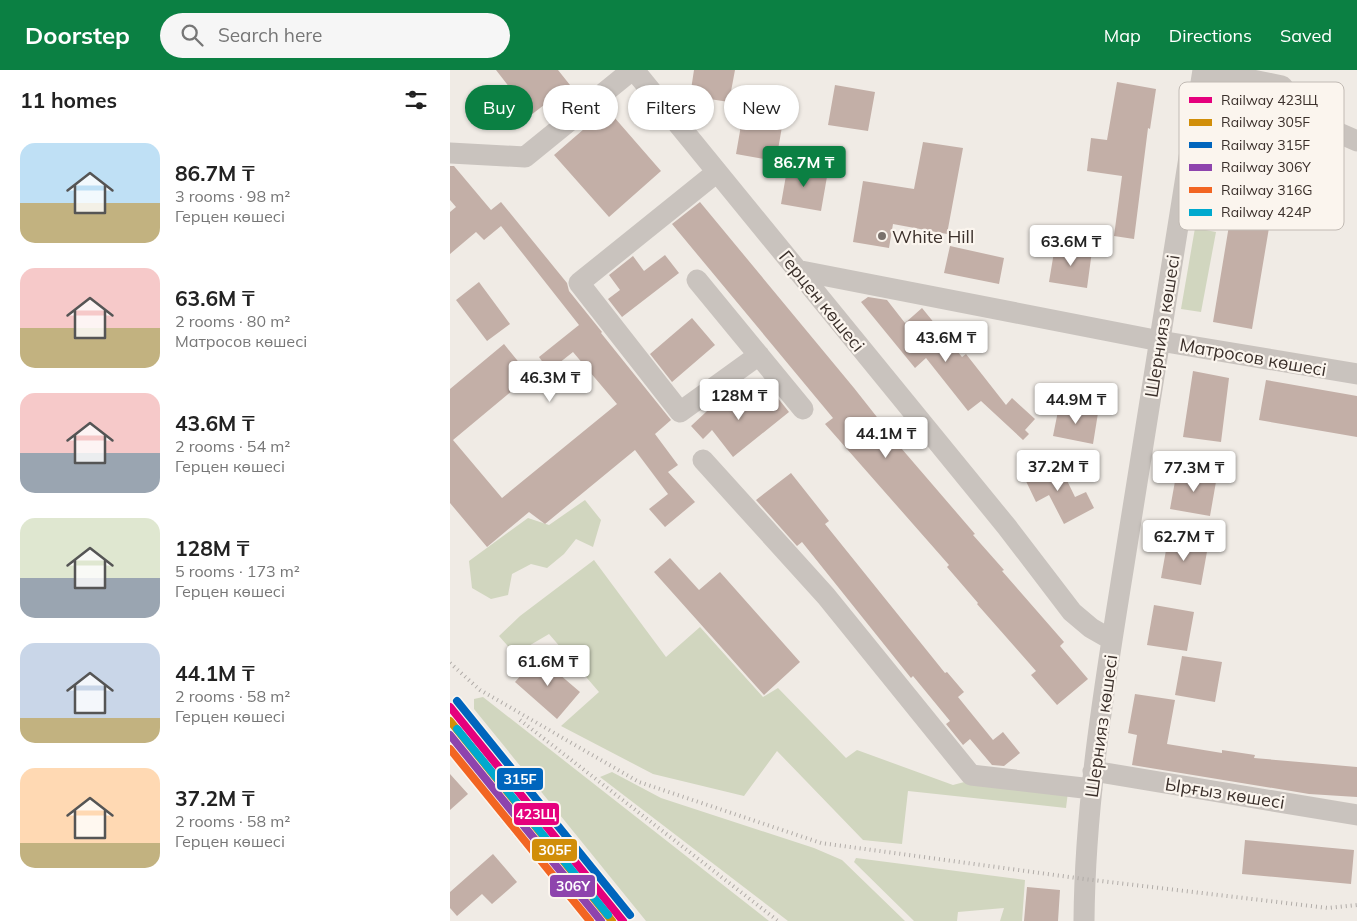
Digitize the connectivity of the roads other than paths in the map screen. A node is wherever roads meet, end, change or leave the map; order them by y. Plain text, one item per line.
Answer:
1 (633, 70) edge
2 (1203, 70) edge
3 (1262, 82) edge
4 (1344, 135) edge
5 (1357, 141) edge
6 (450, 154) edge
7 (717, 172) junction
8 (1179, 221) edge
9 (796, 270) junction
10 (697, 280) dead end
11 (1160, 341) junction
12 (758, 355) junction
13 (1357, 374) edge
14 (803, 409) dead end
15 (703, 460) dead end
16 (1112, 640) junction
17 (1092, 780) junction
18 (1357, 815) edge
19 (1084, 921) edge

1 - 6 street
1 - 7 street, Герцен көшесі
2 - 3 street
4 - 5 street
7 - 9 street, Герцен көшесі
7 - 12 street
8 - 11 street, Шернияз көшесі
9 - 11 street, Матросов көшесі
9 - 16 street, Герцен көшесі
10 - 12 street
11 - 13 street, Матросов көшесі
11 - 16 street, Шернияз көшесі
12 - 14 street
15 - 17 street, Ырғыз көшесі
16 - 17 street, Шернияз көшесі
17 - 18 street, Ырғыз көшесі
17 - 19 street, Шернияз көшесі

